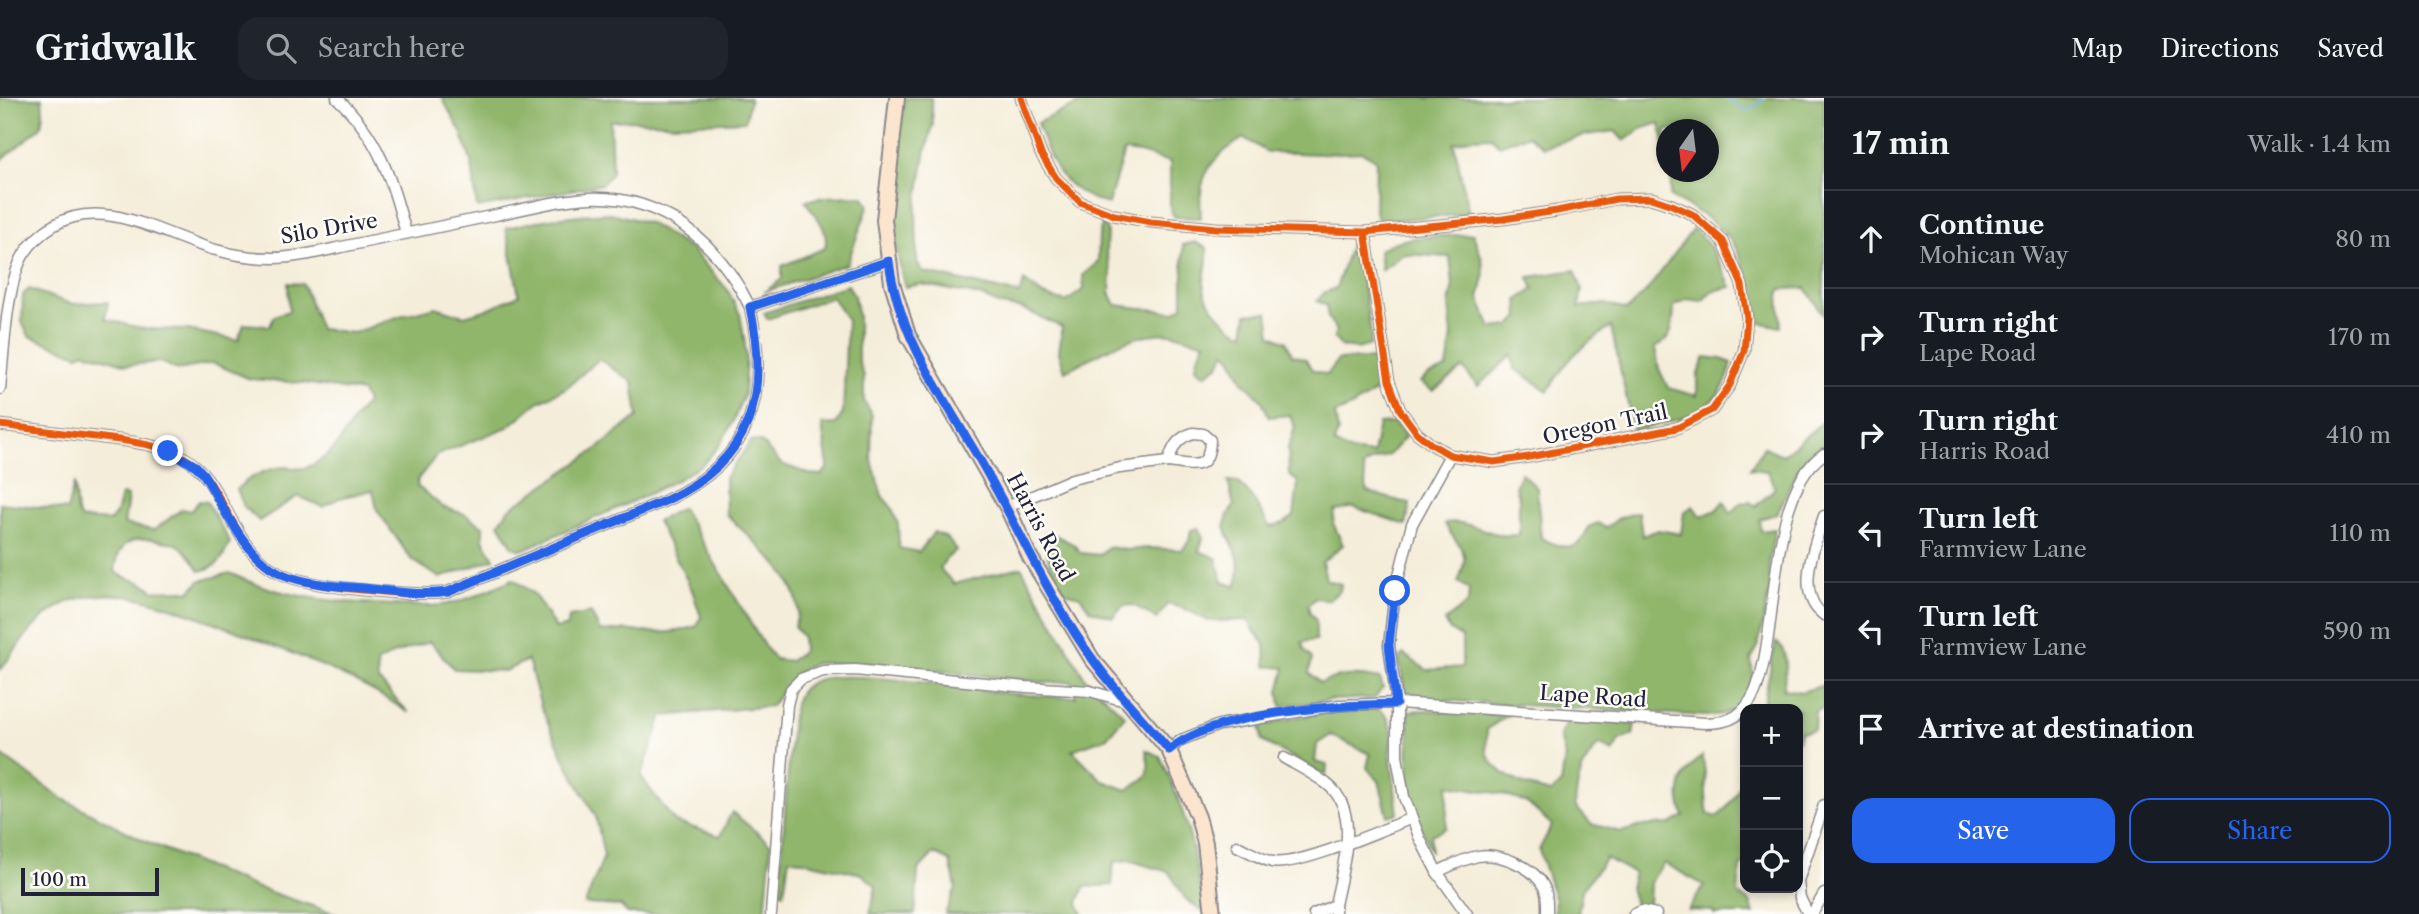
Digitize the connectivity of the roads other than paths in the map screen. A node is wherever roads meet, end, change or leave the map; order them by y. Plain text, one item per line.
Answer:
1 (337, 98) edge
2 (897, 98) edge
3 (1021, 98) edge
4 (1365, 232) junction
5 (406, 233) junction
6 (889, 261) junction
7 (750, 307) junction
8 (0, 389) edge
9 (0, 425) edge
10 (1824, 454) edge
11 (1450, 455) junction
12 (1168, 462) junction
13 (1007, 507) junction
14 (1824, 516) edge
15 (1824, 615) edge
16 (1125, 701) junction
17 (1396, 704) junction
18 (1169, 750) junction
19 (1284, 758) dead end
20 (1824, 805) edge
21 (1412, 818) junction
22 (1346, 844) junction
23 (1237, 846) dead end
24 (1803, 866) edge
25 (1437, 872) junction
26 (1799, 893) edge
27 (1824, 894) edge
28 (1457, 902) junction
29 (1335, 910) edge
30 (771, 914) edge
31 (1213, 914) edge
32 (1314, 914) edge
33 (1452, 914) edge
34 (1467, 914) edge
35 (1547, 914) edge
36 (1634, 914) edge
37 (1656, 914) edge
38 (1810, 914) edge

1 - 5 street
2 - 6 street, Harris Road
3 - 4 street, Oregon Trail
4 - 11 street, Oregon Trail
4 - 11 street, Oregon Trail
5 - 7 street, Silo Drive
5 - 8 street, Silo Drive
6 - 7 street
6 - 13 street, Harris Road
7 - 9 street
10 - 17 street, Lape Road
11 - 17 street
12 - 12 street
12 - 13 street
13 - 16 street, Harris Road
14 - 15 street
16 - 18 street, Harris Road
16 - 30 street
17 - 18 street, Lape Road
17 - 21 street
18 - 31 street, Harris Road
19 - 22 street
20 - 24 street
21 - 22 street
21 - 25 street
22 - 23 street
22 - 29 street
25 - 28 street
25 - 35 street
26 - 38 street
27 - 38 street
28 - 33 street
28 - 34 street
29 - 32 street
36 - 37 street

